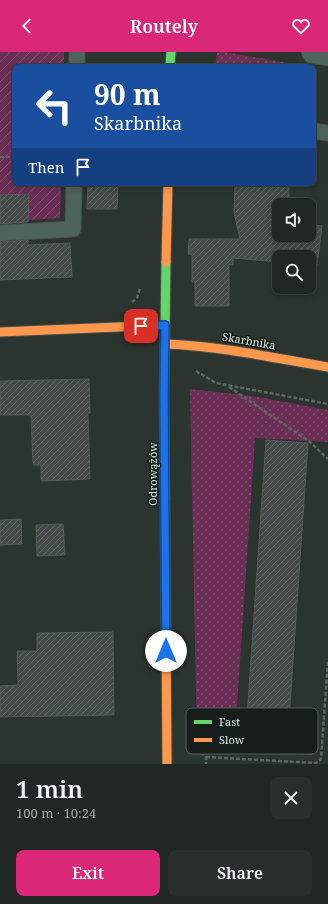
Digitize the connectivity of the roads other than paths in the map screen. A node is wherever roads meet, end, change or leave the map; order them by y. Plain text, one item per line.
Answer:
1 (77, 52) edge
2 (171, 52) edge
3 (313, 52) edge
4 (328, 54) edge
5 (77, 64) edge
6 (170, 64) edge
7 (316, 131) edge
8 (328, 133) edge
9 (74, 186) edge
10 (168, 186) edge
11 (0, 233) edge
12 (165, 325) junction
13 (0, 332) edge
14 (164, 344) junction
15 (328, 368) edge
16 (167, 764) edge

1 - 5 lane
2 - 6 street
3 - 4 street
7 - 8 lane
9 - 11 lane
10 - 12 street, Odrowążów
12 - 13 street
12 - 14 street, Odrowążów
14 - 15 street, Skarbnika
14 - 16 street, Odrowążów

